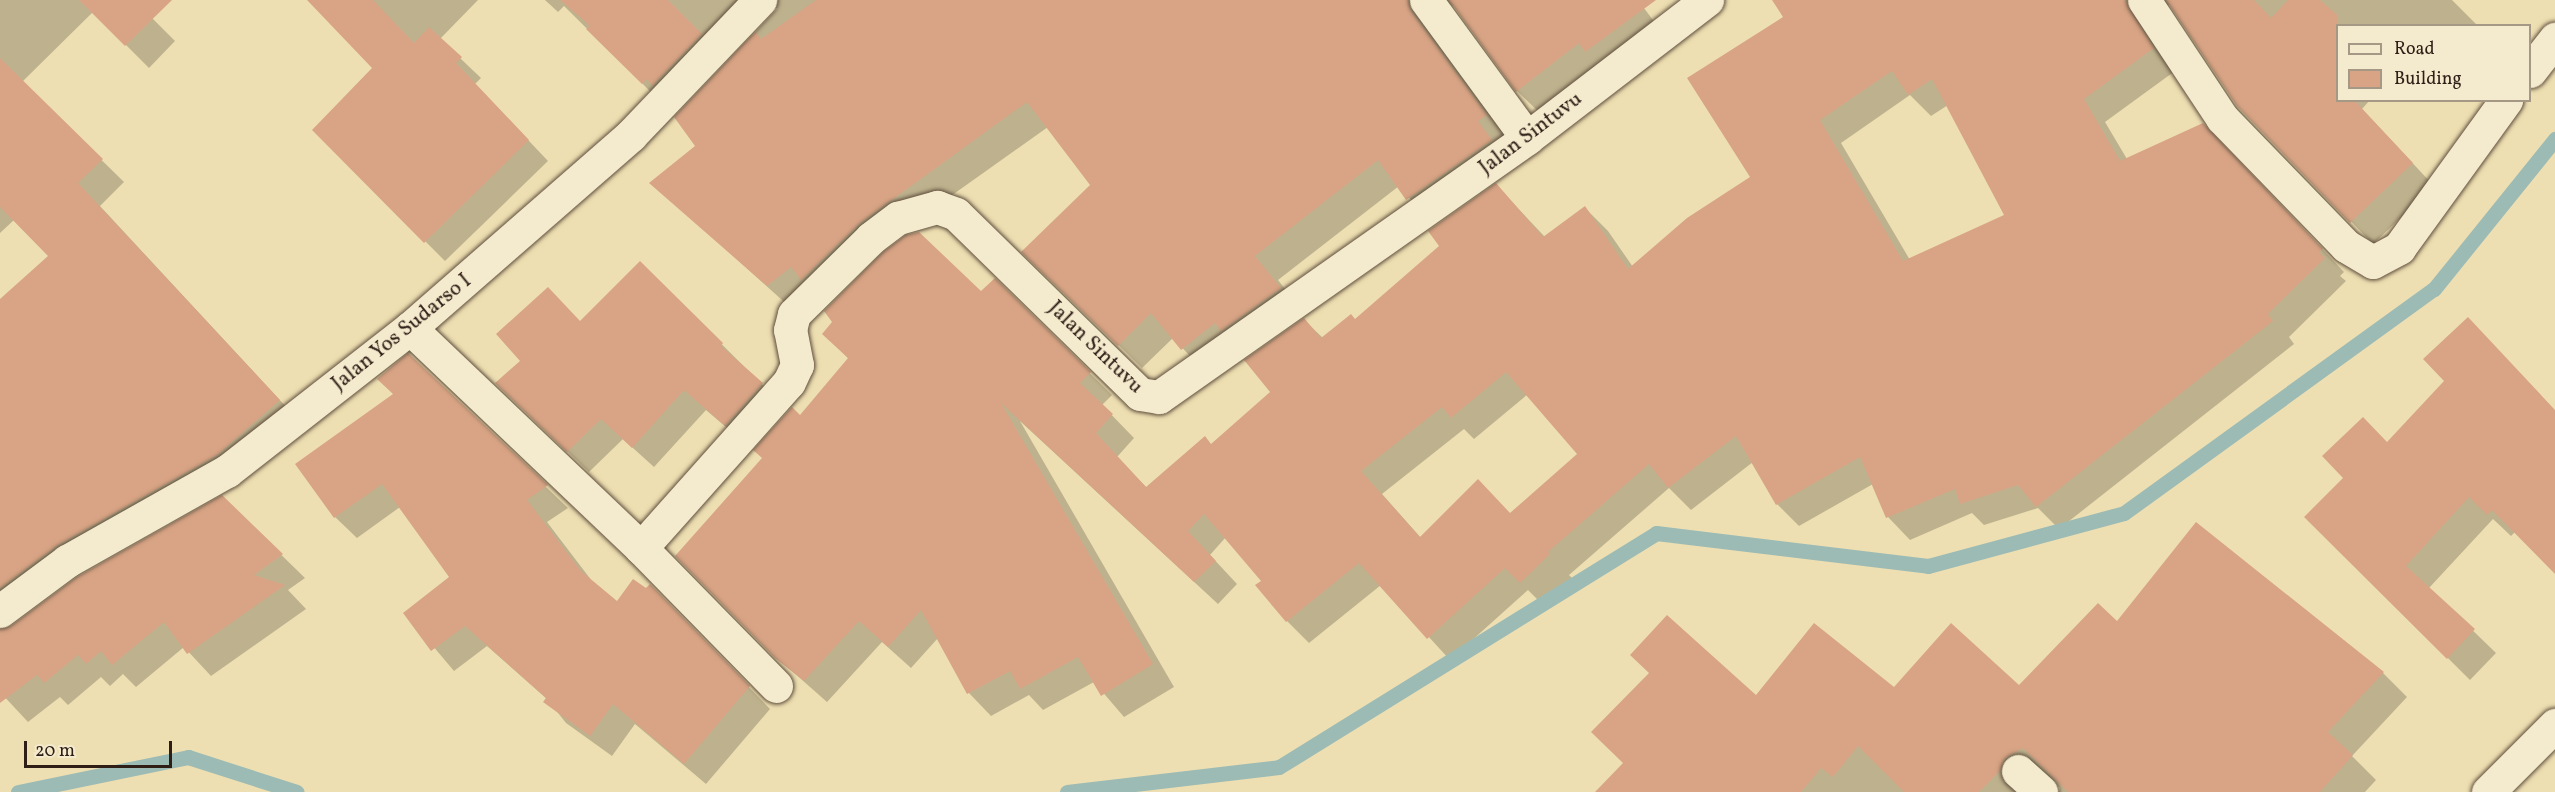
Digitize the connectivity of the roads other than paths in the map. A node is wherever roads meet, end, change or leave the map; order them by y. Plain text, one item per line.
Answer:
1 (760, 0) edge
2 (1426, 0) edge
3 (1707, 0) edge
4 (2144, 0) edge
5 (2555, 39) edge
6 (2531, 69) edge
7 (2505, 102) edge
8 (1527, 138) junction
9 (410, 328) junction
10 (641, 548) junction
11 (0, 611) edge
12 (776, 686) dead end
13 (2555, 725) edge
14 (2487, 792) edge

1 - 9 street, Jalan Yos Sudarso I
2 - 8 street
3 - 8 street, Jalan Sintuvu
4 - 7 street
5 - 6 street
8 - 10 street, Jalan Sintuvu
9 - 10 street
9 - 11 street, Jalan Yos Sudarso I
10 - 12 street
13 - 14 street

